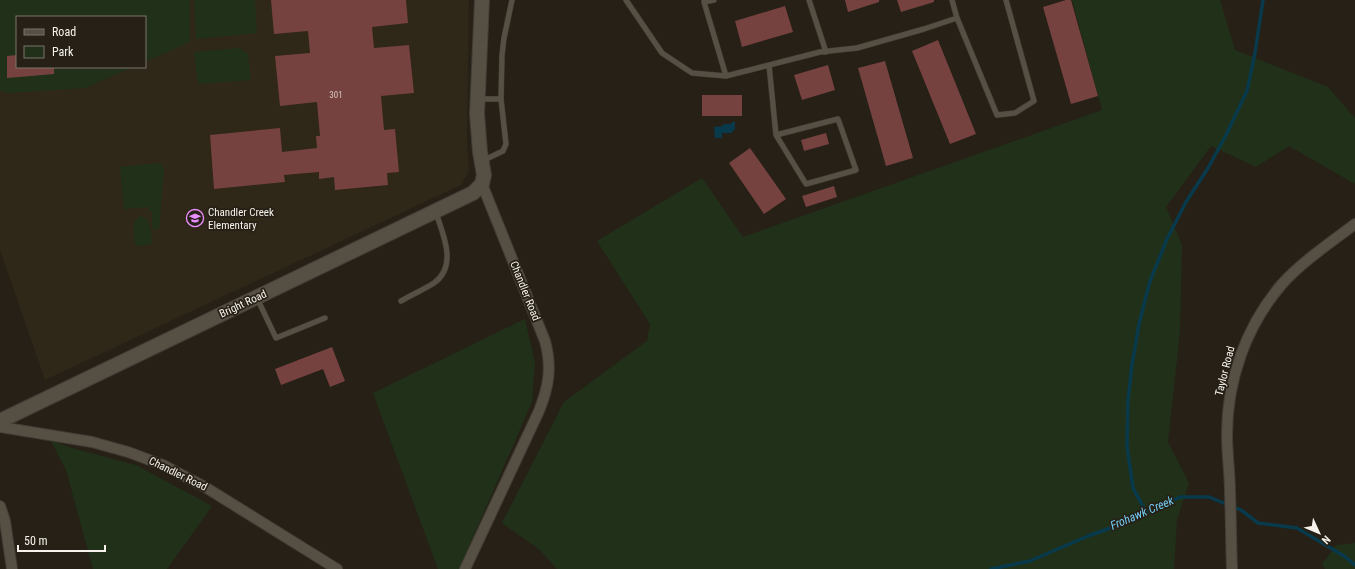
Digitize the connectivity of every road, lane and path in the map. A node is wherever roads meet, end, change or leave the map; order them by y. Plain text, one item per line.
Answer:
1 (482, 0) edge
2 (512, 0) edge
3 (626, 0) edge
4 (714, 0) edge
5 (809, 0) edge
6 (952, 0) edge
7 (1006, 0) edge
8 (957, 18) junction
9 (826, 52) junction
10 (769, 65) junction
11 (726, 76) junction
12 (478, 99) junction
13 (501, 99) junction
14 (776, 135) junction
15 (482, 161) junction
16 (482, 184) junction
17 (436, 212) junction
18 (1355, 224) edge
19 (256, 298) junction
20 (401, 301) dead end
21 (325, 318) dead end
22 (0, 421) edge
23 (0, 427) edge
24 (0, 506) edge
25 (12, 569) edge
26 (337, 569) edge
27 (465, 569) edge
28 (1232, 569) edge

1 - 12 street, Chandler Road
2 - 13 lane
3 - 11 lane
4 - 11 lane
5 - 9 lane
6 - 8 lane
7 - 8 lane
8 - 9 lane
9 - 10 lane
10 - 11 lane
10 - 14 lane
12 - 13 lane
12 - 15 street, Chandler Road
13 - 15 lane
14 - 14 lane
15 - 16 street, Chandler Road
16 - 17 street, Bright Road
16 - 27 street, Chandler Road
17 - 19 street, Bright Road
17 - 20 lane
18 - 28 street, Taylor Road
19 - 21 lane
19 - 22 street, Bright Road
23 - 26 street, Chandler Road
24 - 25 street

